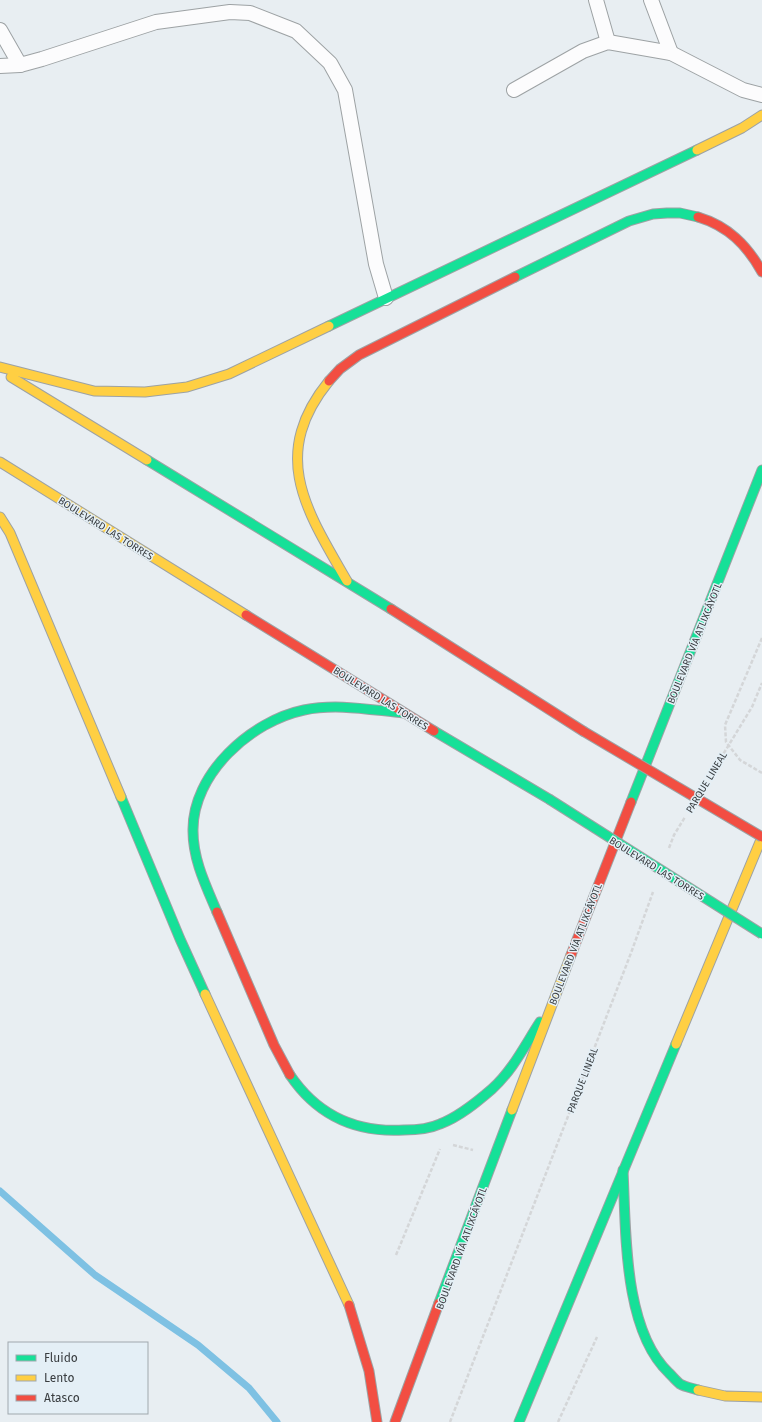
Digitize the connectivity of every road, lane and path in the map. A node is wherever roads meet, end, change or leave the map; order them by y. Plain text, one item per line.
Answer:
1 (596, 0) edge
2 (651, 0) edge
3 (230, 6) edge
4 (0, 30) edge
5 (608, 42) junction
6 (671, 54) junction
7 (20, 65) junction
8 (0, 66) edge
9 (514, 90) dead end
10 (762, 95) edge
11 (762, 115) edge
12 (762, 272) edge
13 (386, 298) junction
14 (0, 369) edge
15 (0, 462) edge
16 (762, 470) edge
17 (0, 517) edge
18 (347, 581) junction
19 (762, 638) edge
20 (762, 683) edge
21 (404, 713) junction
22 (762, 772) edge
23 (707, 781) dead end
24 (686, 815) dead end
25 (762, 837) edge
26 (668, 850) dead end
27 (655, 887) dead end
28 (762, 934) edge
29 (552, 1002) junction
30 (443, 1142) dead end
31 (450, 1144) dead end
32 (495, 1156) junction
33 (623, 1170) junction
34 (396, 1254) dead end
35 (597, 1337) dead end
36 (762, 1397) edge
37 (377, 1422) edge
38 (395, 1422) edge
39 (450, 1422) edge
40 (520, 1422) edge
41 (558, 1422) edge

1 - 5 lane
2 - 6 lane
3 - 7 lane
3 - 13 lane
4 - 7 lane
5 - 6 lane
5 - 9 lane
6 - 10 lane
7 - 8 lane
11 - 13 main road
12 - 18 main road
13 - 14 main road
14 - 18 main road
15 - 21 main road, BOULEVARD LAS TORRES
16 - 29 main road, BOULEVARD VÍA ATLIXCÁYOTL
17 - 37 main road
18 - 25 main road, bridge
19 - 22 path, PARQUE LINEAL, bridge
20 - 23 path, PARQUE LINEAL
21 - 28 main road, BOULEVARD LAS TORRES, bridge
21 - 29 main road
24 - 26 path, PARQUE LINEAL
25 - 33 main road
27 - 39 path, PARQUE LINEAL
29 - 32 main road, BOULEVARD VÍA ATLIXCÁYOTL
30 - 34 path
31 - 32 path
32 - 38 main road, BOULEVARD VÍA ATLIXCÁYOTL
33 - 36 main road
33 - 40 main road
35 - 41 path

